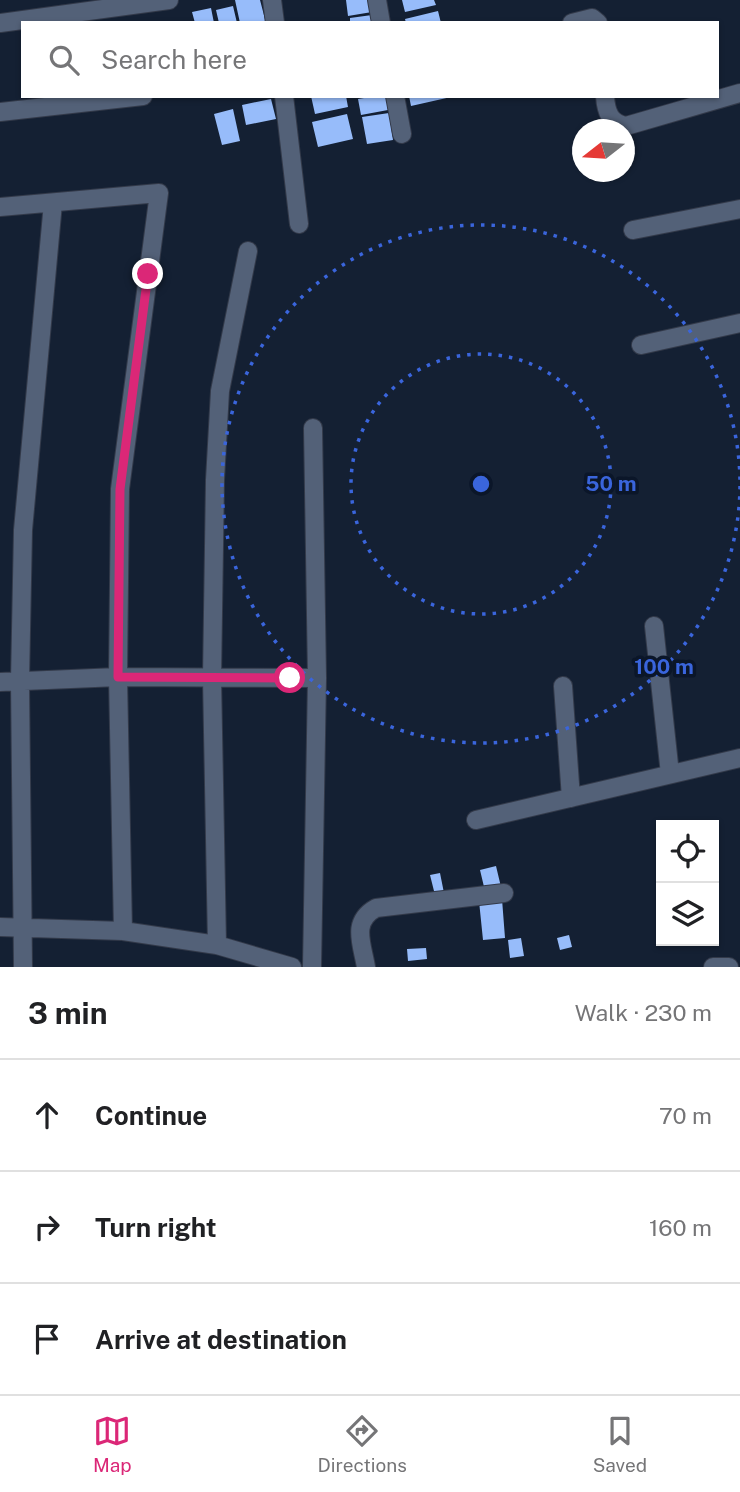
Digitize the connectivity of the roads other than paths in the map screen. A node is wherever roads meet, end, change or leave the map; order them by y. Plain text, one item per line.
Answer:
1 (169, 0) edge
2 (272, 0) edge
3 (377, 0) edge
4 (275, 21) edge
5 (381, 21) edge
6 (0, 23) edge
7 (740, 93) edge
8 (125, 98) edge
9 (284, 98) edge
10 (395, 98) edge
11 (605, 98) edge
12 (0, 112) edge
13 (402, 134) dead end
14 (53, 203) junction
15 (0, 207) edge
16 (740, 209) edge
17 (299, 224) dead end
18 (634, 230) dead end
19 (248, 251) dead end
20 (740, 323) edge
21 (641, 345) dead end
22 (313, 428) dead end
23 (654, 626) dead end
24 (118, 677) junction
25 (212, 678) junction
26 (317, 678) junction
27 (20, 681) junction
28 (0, 682) edge
29 (563, 686) dead end
30 (740, 758) edge
31 (670, 774) junction
32 (571, 798) junction
33 (476, 820) dead end
34 (504, 892) dead end
35 (0, 927) edge
36 (22, 927) junction
37 (123, 931) junction
38 (217, 945) junction
39 (23, 967) edge
40 (292, 967) edge
41 (312, 967) edge
42 (366, 967) edge
43 (713, 967) edge
44 (729, 967) edge

1 - 6 street
2 - 4 street
3 - 5 street
7 - 11 street
8 - 12 street
9 - 17 street
10 - 13 street
14 - 15 street
14 - 24 street
14 - 27 street
16 - 18 street
19 - 25 street
20 - 21 street
22 - 26 street
23 - 31 street
24 - 25 street
24 - 27 street
24 - 37 street
25 - 26 street
25 - 38 street
26 - 41 street
27 - 28 street
27 - 36 street
29 - 32 street
30 - 31 street
31 - 32 street
32 - 33 street
34 - 42 street
35 - 36 street
36 - 37 street
36 - 39 street
37 - 38 street
38 - 40 street
43 - 44 street

